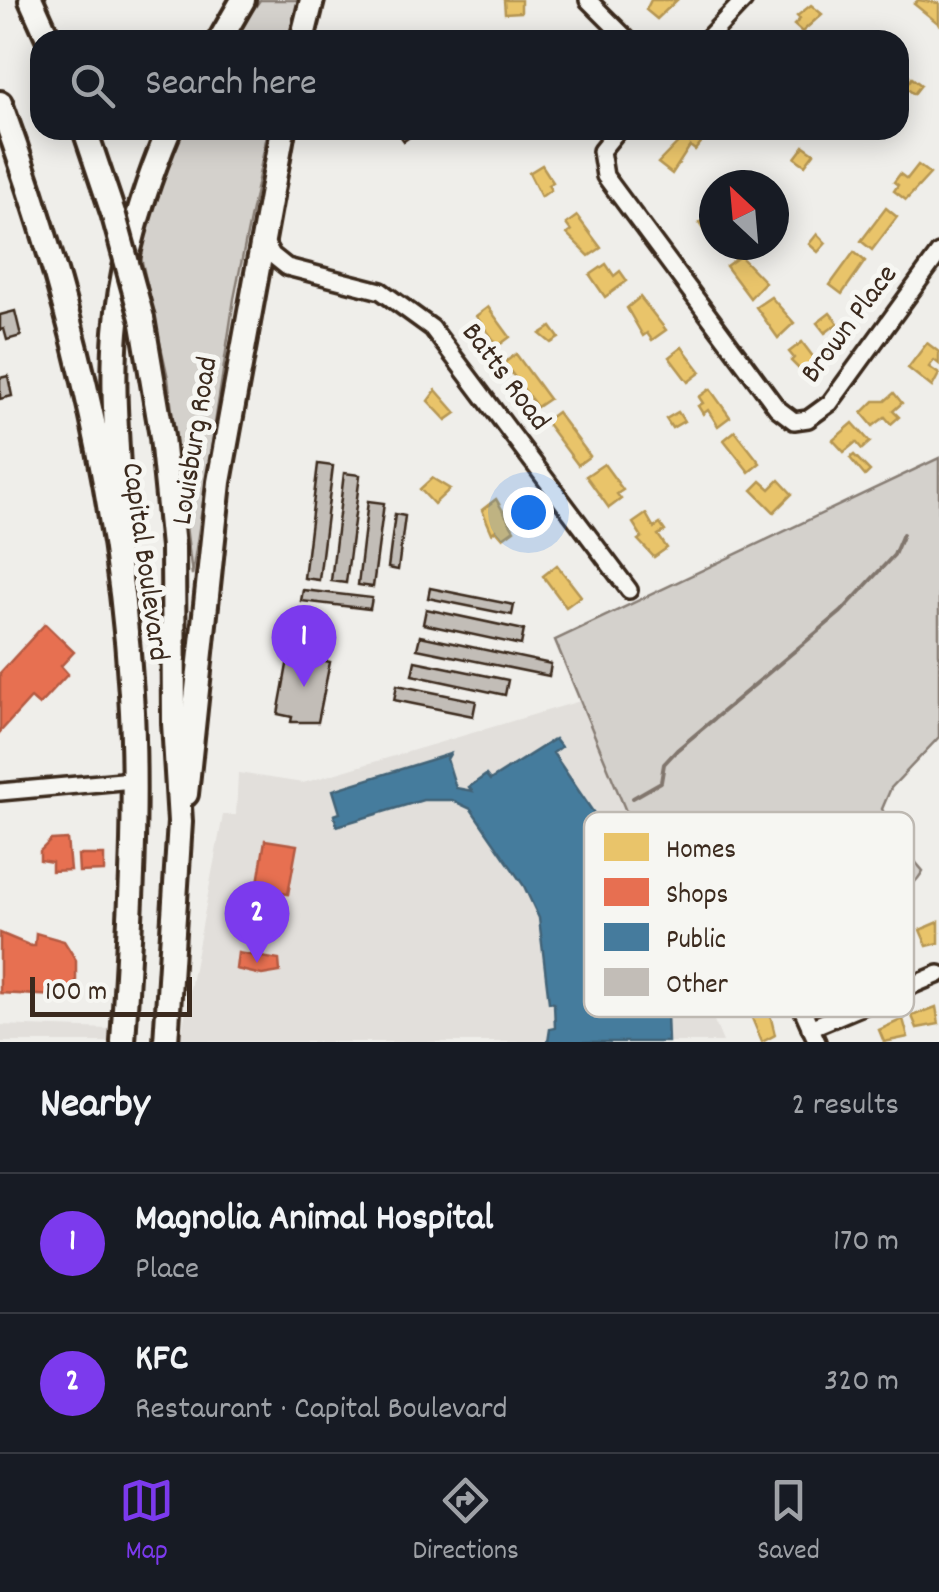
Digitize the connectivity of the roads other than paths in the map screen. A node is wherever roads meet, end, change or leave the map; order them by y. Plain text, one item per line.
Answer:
1 (30, 0) edge
2 (244, 0) edge
3 (312, 0) edge
4 (588, 0) edge
5 (744, 0) edge
6 (44, 30) edge
7 (226, 30) edge
8 (304, 30) edge
9 (618, 30) edge
10 (716, 30) edge
11 (0, 103) edge
12 (88, 140) edge
13 (164, 140) edge
14 (281, 140) edge
15 (611, 140) edge
16 (261, 236) junction
17 (939, 253) edge
18 (286, 267) junction
19 (250, 296) junction
20 (120, 582) junction
21 (629, 590) dead end
22 (132, 780) junction
23 (0, 792) edge
24 (180, 822) junction
25 (939, 974) edge
26 (914, 986) edge
27 (850, 1017) edge
28 (813, 1035) edge
29 (123, 1042) edge
30 (166, 1042) edge

1 - 6 highway
2 - 7 highway
3 - 8 highway
4 - 9 street
5 - 10 street
11 - 20 highway, Capital Boulevard
12 - 24 highway, Capital Boulevard, bridge
13 - 20 highway
14 - 16 highway, Louisburg Road
15 - 17 street, Brown Place
16 - 18 street
16 - 19 highway, Louisburg Road
18 - 19 street
18 - 21 street, Batts Road
19 - 24 highway, Louisburg Road
20 - 22 highway, Capital Boulevard
22 - 23 street
22 - 29 highway, Capital Boulevard
24 - 30 highway, Capital Boulevard
25 - 26 street
27 - 28 street

